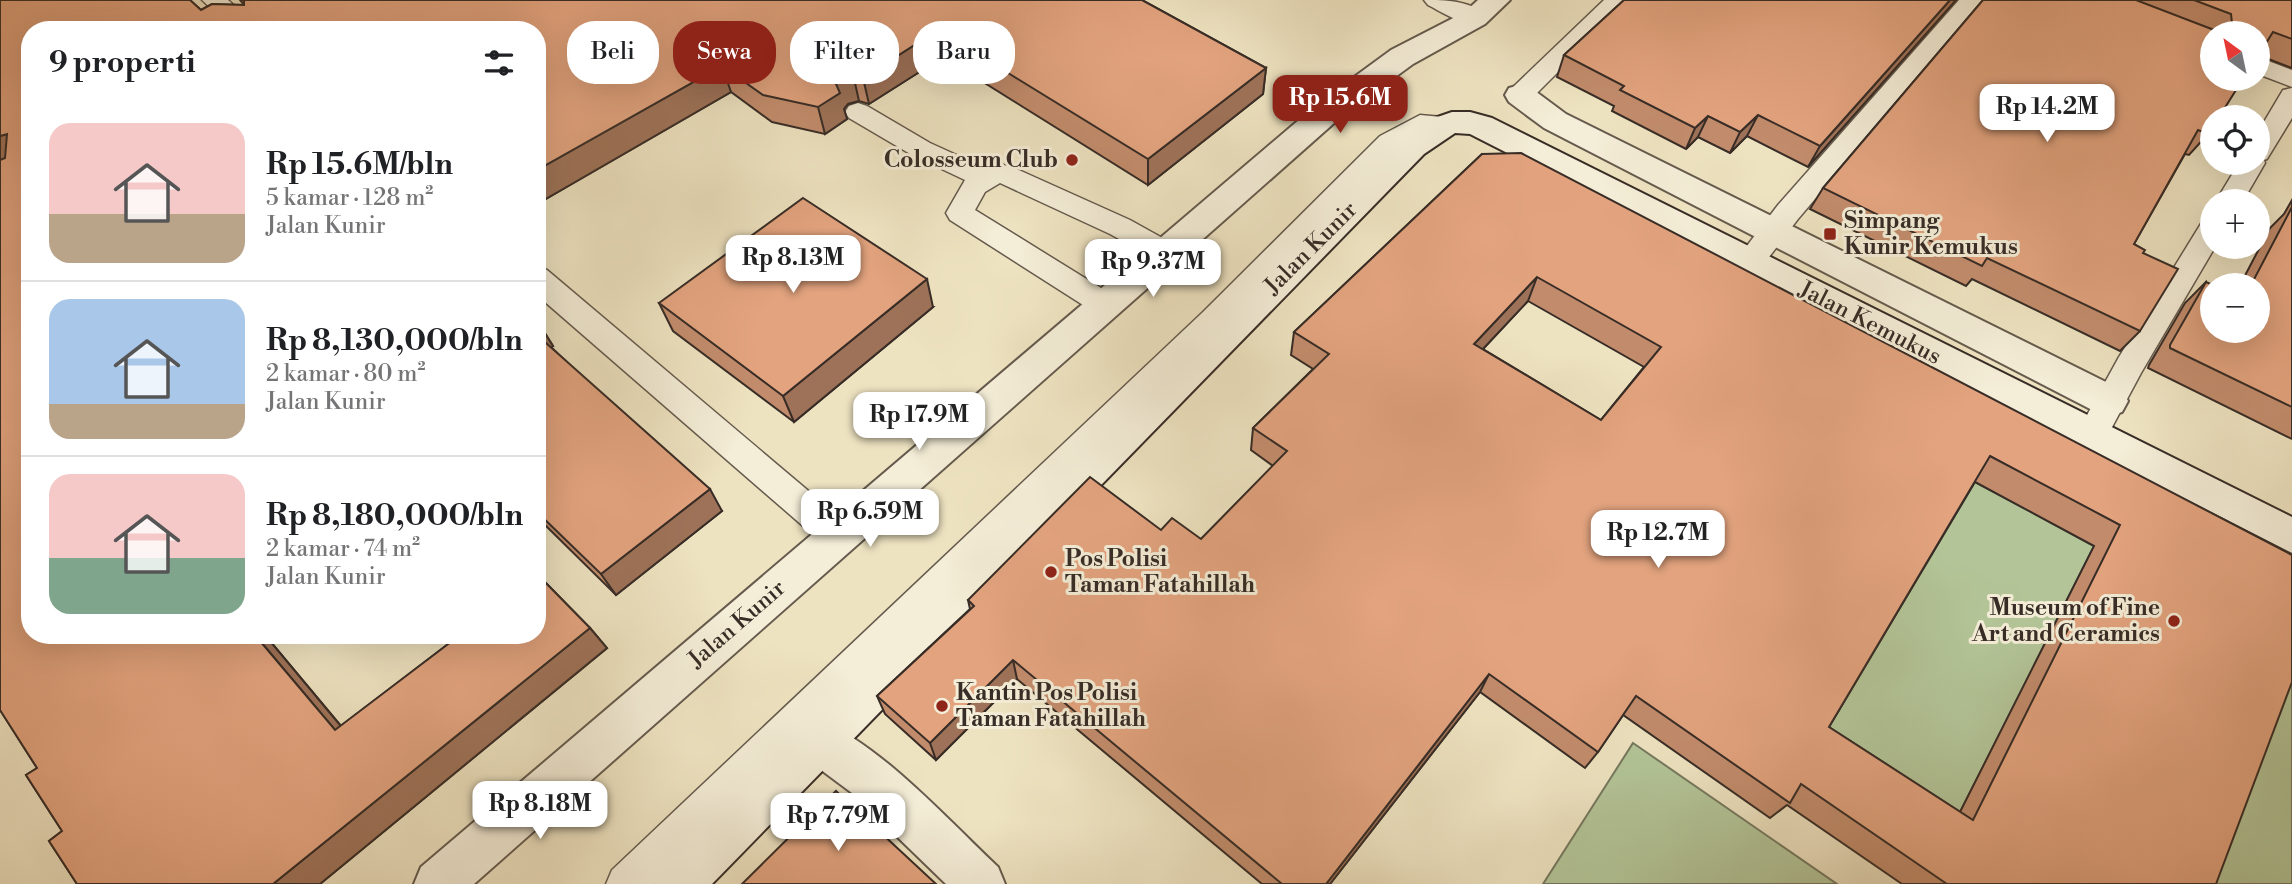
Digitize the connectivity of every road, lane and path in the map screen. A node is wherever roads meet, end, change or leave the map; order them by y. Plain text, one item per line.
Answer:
1 (214, 0) edge
2 (1436, 0) edge
3 (1521, 0) edge
4 (1618, 0) edge
5 (1972, 0) edge
6 (1485, 9) edge
7 (238, 21) edge
8 (2270, 70) edge
9 (2292, 79) edge
10 (1520, 95) joint
11 (2292, 96) edge
12 (858, 112) dead end
13 (1445, 124) junction
14 (2270, 133) edge
15 (981, 177) junction
16 (1774, 230) junction
17 (2200, 249) edge
18 (1165, 252) junction
19 (1750, 262) junction
20 (546, 286) edge
21 (1104, 304) junction
22 (2109, 401) junction
23 (2092, 435) junction
24 (838, 536) junction
25 (2292, 536) edge
26 (821, 743) junction
27 (438, 884) edge
28 (468, 884) edge
29 (626, 884) edge
30 (678, 884) edge
31 (981, 884) edge

1 - 7 lane
2 - 6 lane
3 - 28 street, Jalan Kunir
4 - 10 lane
5 - 16 lane
6 - 18 street, Jalan Kunir
8 - 9 lane
10 - 16 street
11 - 14 lane
12 - 15 lane
13 - 19 street, Jalan Kemukus
13 - 26 street, Jalan Kunir
13 - 29 lane
15 - 18 lane
15 - 21 lane
16 - 19 lane
16 - 22 street
17 - 22 lane
18 - 21 street, Jalan Kunir
19 - 23 street, Jalan Kemukus
20 - 24 lane
21 - 24 street, Jalan Kunir
22 - 23 lane
23 - 25 street, Jalan Kemukus
24 - 27 street, Jalan Kunir
26 - 30 street, Jalan Kunir
26 - 31 street

